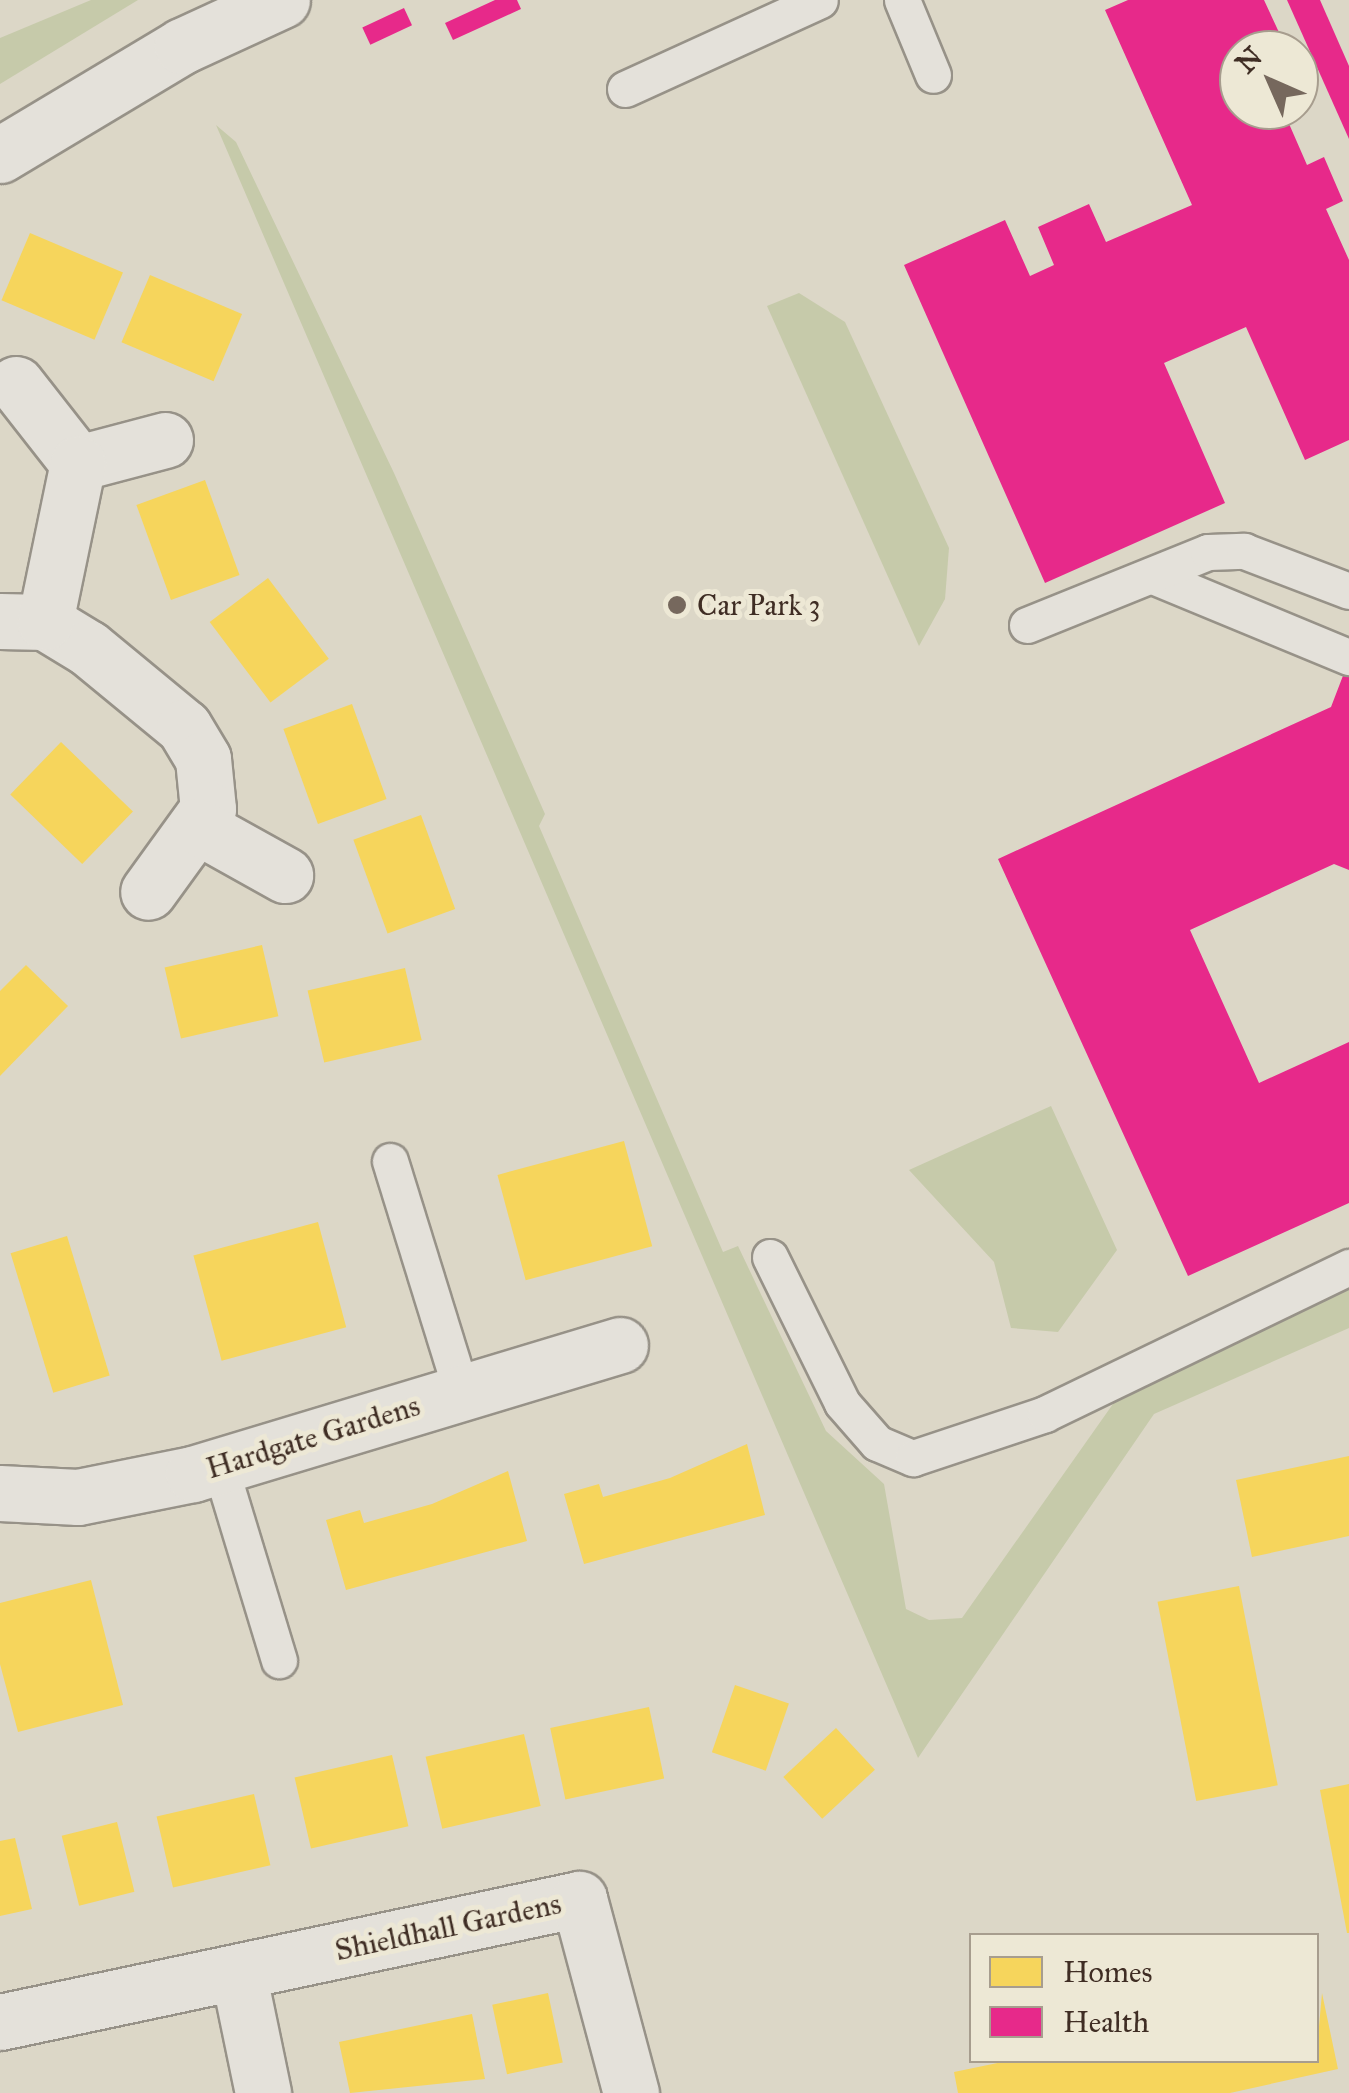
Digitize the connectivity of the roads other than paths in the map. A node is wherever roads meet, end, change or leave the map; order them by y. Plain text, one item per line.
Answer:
1 (282, 0) edge
2 (820, 0) edge
3 (902, 0) edge
4 (933, 75) dead end
5 (624, 89) dead end
6 (0, 155) edge
7 (16, 384) dead end
8 (165, 440) dead end
9 (78, 463) junction
10 (1153, 576) junction
11 (1349, 590) edge
12 (22, 622) edge
13 (1027, 625) dead end
14 (1349, 658) edge
15 (198, 826) junction
16 (284, 874) dead end
17 (148, 892) dead end
18 (390, 1161) dead end
19 (770, 1257) dead end
20 (1349, 1267) edge
21 (620, 1344) dead end
22 (461, 1390) junction
23 (220, 1466) junction
24 (0, 1493) edge
25 (279, 1660) dead end
26 (238, 1972) junction
27 (0, 2022) edge
28 (263, 2093) edge
29 (631, 2093) edge

1 - 6 street
2 - 5 lane
3 - 4 lane
7 - 9 street
8 - 9 street
9 - 12 street
10 - 11 lane
10 - 13 lane
10 - 14 lane
12 - 15 street
15 - 16 street
15 - 17 street
18 - 22 lane
19 - 20 lane
21 - 22 street, Hardgate Gardens
22 - 23 street, Hardgate Gardens
23 - 24 street, Hardgate Gardens
23 - 25 lane
26 - 27 street, Shieldhall Gardens
26 - 28 street
26 - 29 street, Shieldhall Gardens

